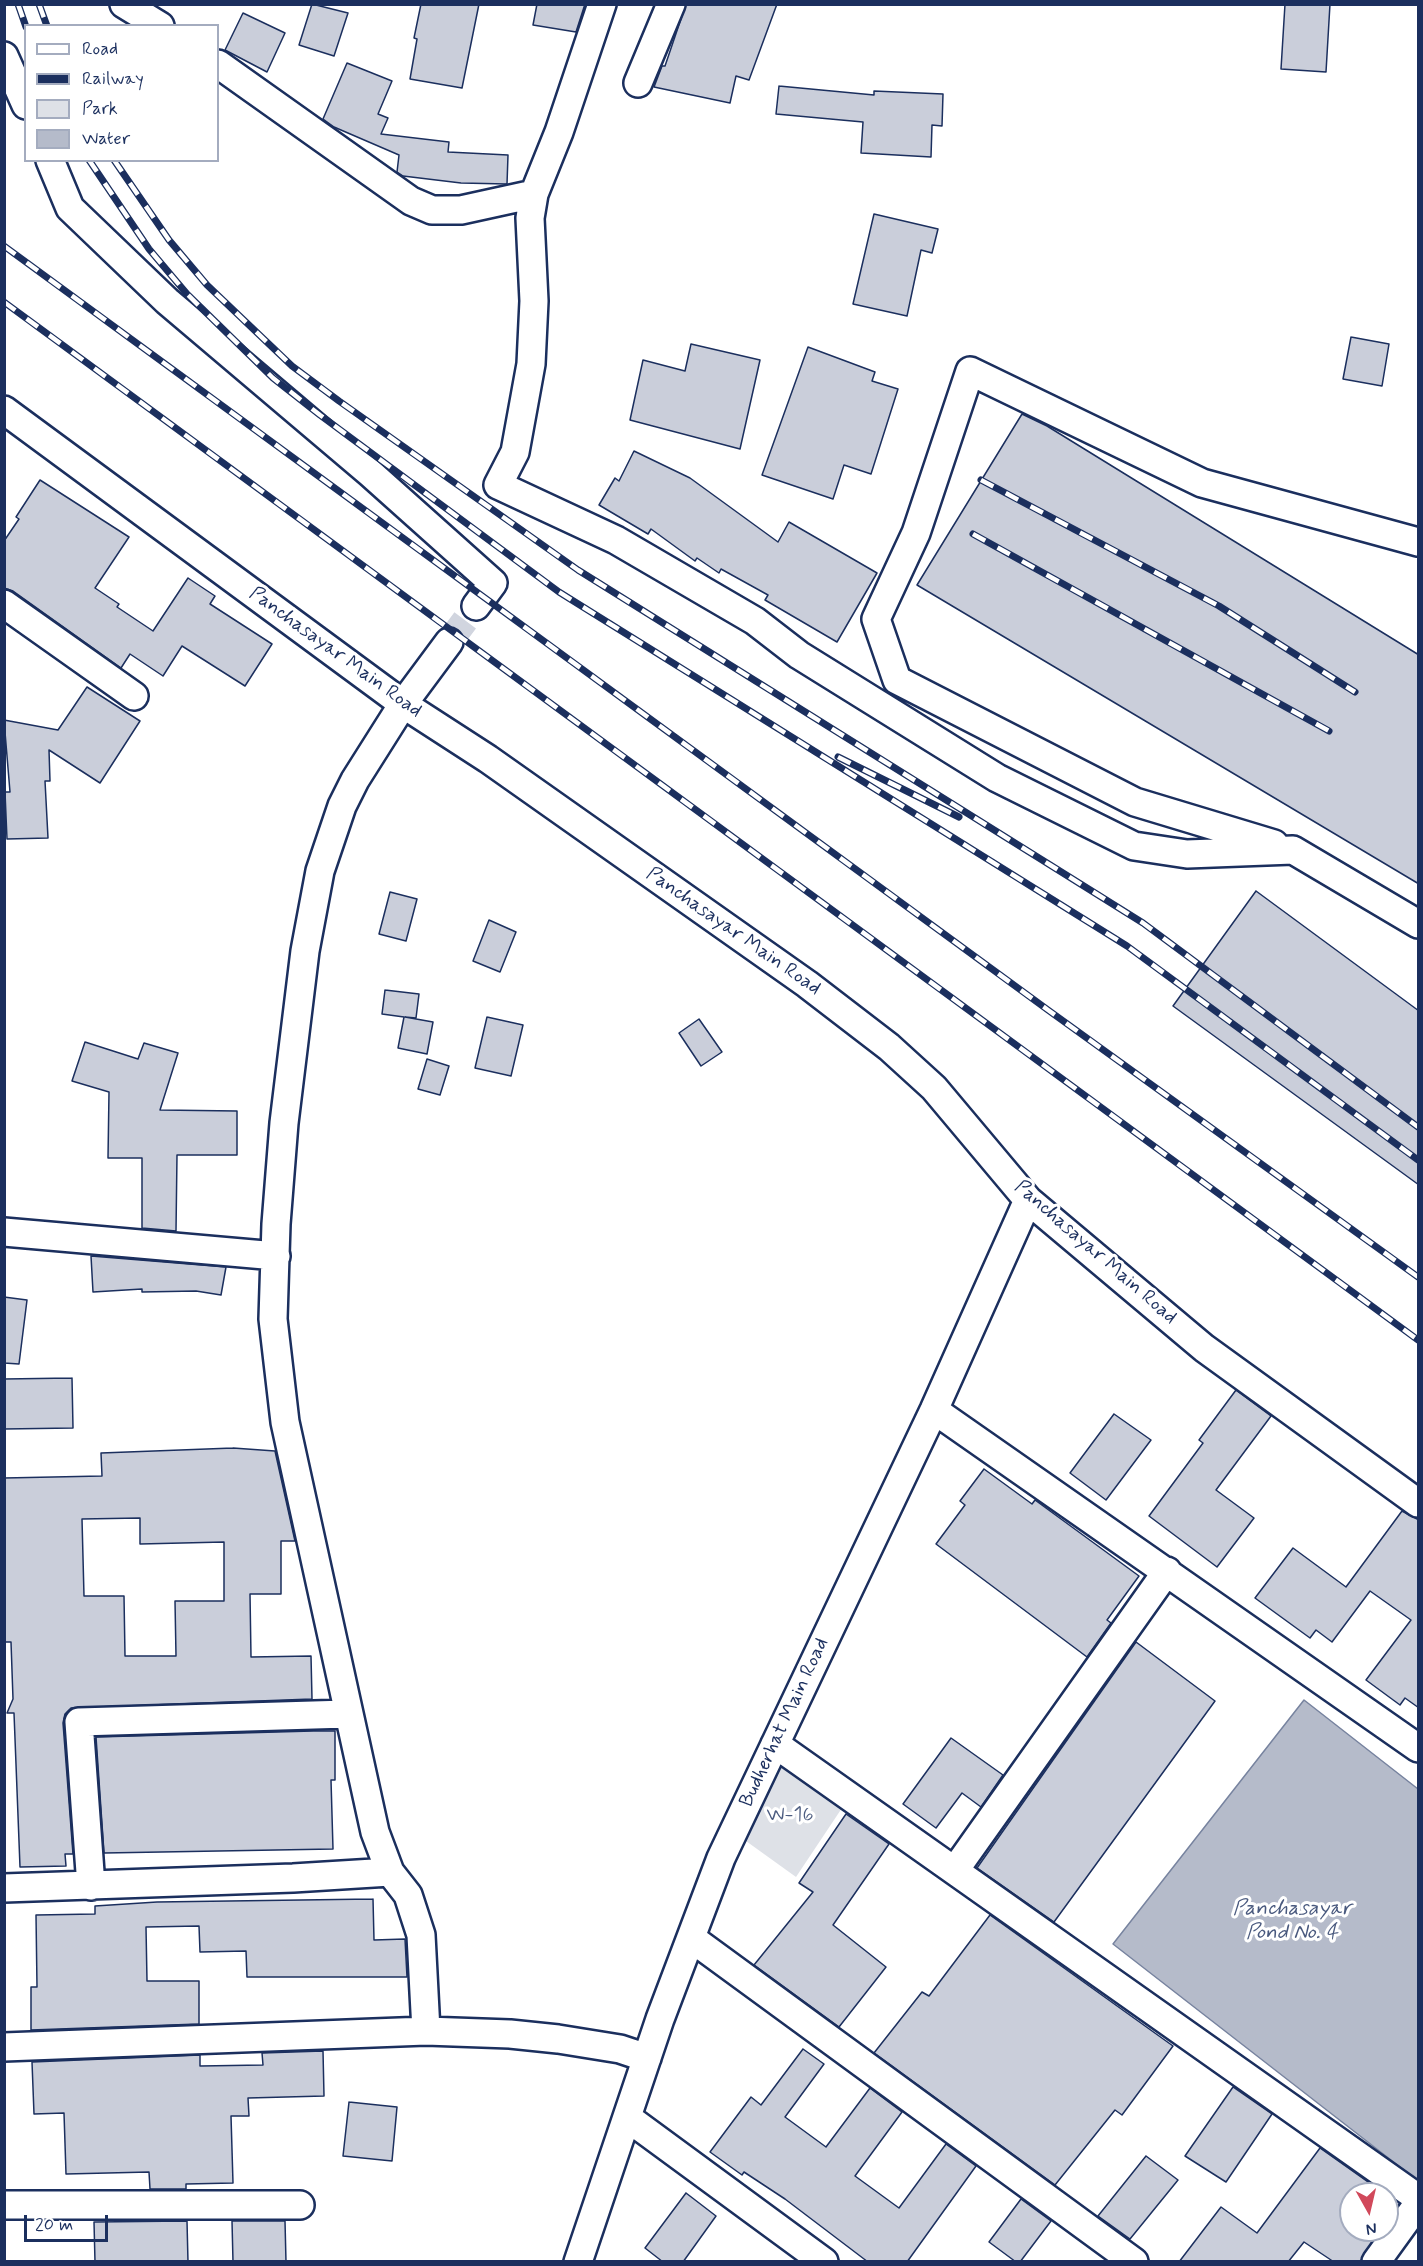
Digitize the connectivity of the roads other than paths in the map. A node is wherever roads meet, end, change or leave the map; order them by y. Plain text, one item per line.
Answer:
1 (124, 4) edge
2 (602, 4) edge
3 (671, 4) edge
4 (157, 24) edge
5 (4, 56) edge
6 (219, 65) edge
7 (638, 83) dead end
8 (24, 101) edge
9 (51, 162) edge
10 (534, 194) junction
11 (4, 410) edge
12 (1419, 542) edge
13 (4, 604) edge
14 (476, 606) tunnel mouth
15 (449, 642) tunnel mouth
16 (134, 696) dead end
17 (403, 704) junction
18 (1293, 850) junction
19 (1419, 924) edge
20 (1028, 1200) junction
21 (4, 1232) edge
22 (276, 1256) junction
23 (934, 1410) junction
24 (1419, 1503) edge
25 (1167, 1571) junction
26 (347, 1714) junction
27 (776, 1744) junction
28 (1419, 1748) edge
29 (955, 1870) junction
30 (390, 1872) junction
31 (91, 1886) junction
32 (4, 1888) edge
33 (691, 1938) junction
34 (426, 2031) junction
35 (4, 2047) edge
36 (647, 2058) junction
37 (628, 2118) junction
38 (1419, 2198) edge
39 (1419, 2204) edge
40 (4, 2205) edge
41 (300, 2205) dead end
42 (578, 2262) edge
43 (824, 2262) edge
44 (1134, 2262) edge
45 (1376, 2262) edge

1 - 4 street
2 - 10 street
3 - 7 street
5 - 8 street
6 - 10 street
9 - 14 street
10 - 18 street
11 - 17 street, Panchasayar Main Road
12 - 18 street
13 - 16 street
15 - 17 street
17 - 20 street, Panchasayar Main Road
17 - 22 street
18 - 19 street
20 - 23 street, Budherhat Main Road
20 - 24 street, Panchasayar Main Road
21 - 22 street
22 - 26 street
23 - 25 street
23 - 27 street, Budherhat Main Road
25 - 28 street
25 - 29 street
26 - 30 street
26 - 31 street
27 - 29 street
27 - 33 street, Budherhat Main Road
29 - 38 street
30 - 31 street
30 - 34 street
31 - 32 street
33 - 36 street, Budherhat Main Road
33 - 44 street
34 - 35 street
34 - 36 street
36 - 37 street, Budherhat Main Road
37 - 42 street, Budherhat Main Road
37 - 43 street
39 - 45 street
40 - 41 street

